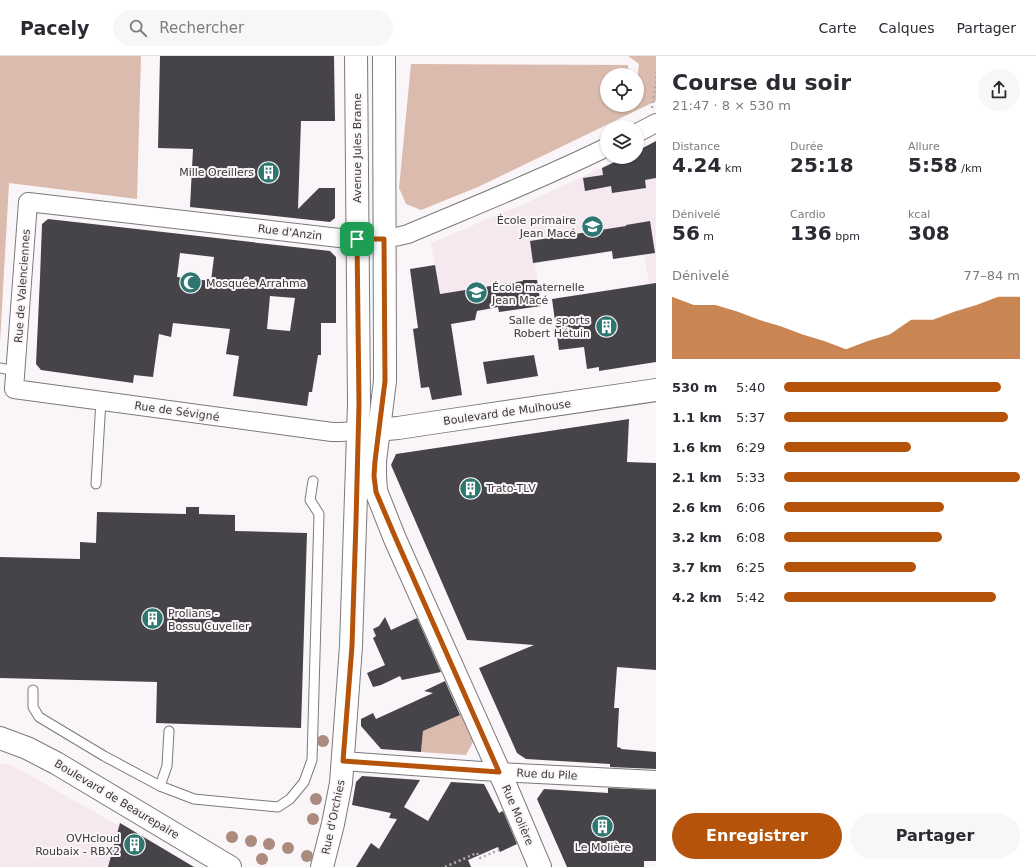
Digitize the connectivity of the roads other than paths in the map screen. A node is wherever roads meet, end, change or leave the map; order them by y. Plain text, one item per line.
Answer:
1 (356, 56) edge
2 (384, 56) edge
3 (600, 151) edge
4 (28, 202) joint
5 (357, 239) junction
6 (384, 239) junction
7 (8, 369) edge
8 (656, 390) edge
9 (101, 400) junction
10 (379, 429) junction
11 (358, 431) junction
12 (313, 481) dead end
13 (96, 484) dead end
14 (387, 519) junction
15 (356, 521) junction
16 (33, 690) dead end
17 (169, 731) dead end
18 (0, 738) edge
19 (343, 761) junction
20 (499, 772) junction
21 (656, 780) edge
22 (160, 786) junction
23 (230, 867) edge
24 (322, 867) edge
25 (540, 867) edge

1 - 5 street, Avenue Jules Brame
2 - 6 street
3 - 6 street, Rue d'Anzin
4 - 5 street, Rue d'Anzin
4 - 7 street, Rue de Valenciennes
5 - 6 street, Rue d'Anzin
5 - 11 street, Avenue Jules Brame
6 - 10 street
7 - 9 street, Rue de Sévigné
8 - 10 street, Boulevard de Mulhouse
9 - 11 street, Rue de Sévigné
9 - 13 lane
10 - 11 street, Boulevard de Mulhouse
10 - 14 street, Rue Molière
11 - 15 street, Rue d'Orchies
12 - 22 lane
14 - 15 street
14 - 20 street, Rue Molière
15 - 19 street, Rue d'Orchies
16 - 22 lane
17 - 22 lane
18 - 23 street, Boulevard de Beaurepaire
19 - 20 street, Rue du Pile
19 - 24 street, Rue d'Orchies
20 - 21 street, Rue du Pile
20 - 25 street, Rue Molière

